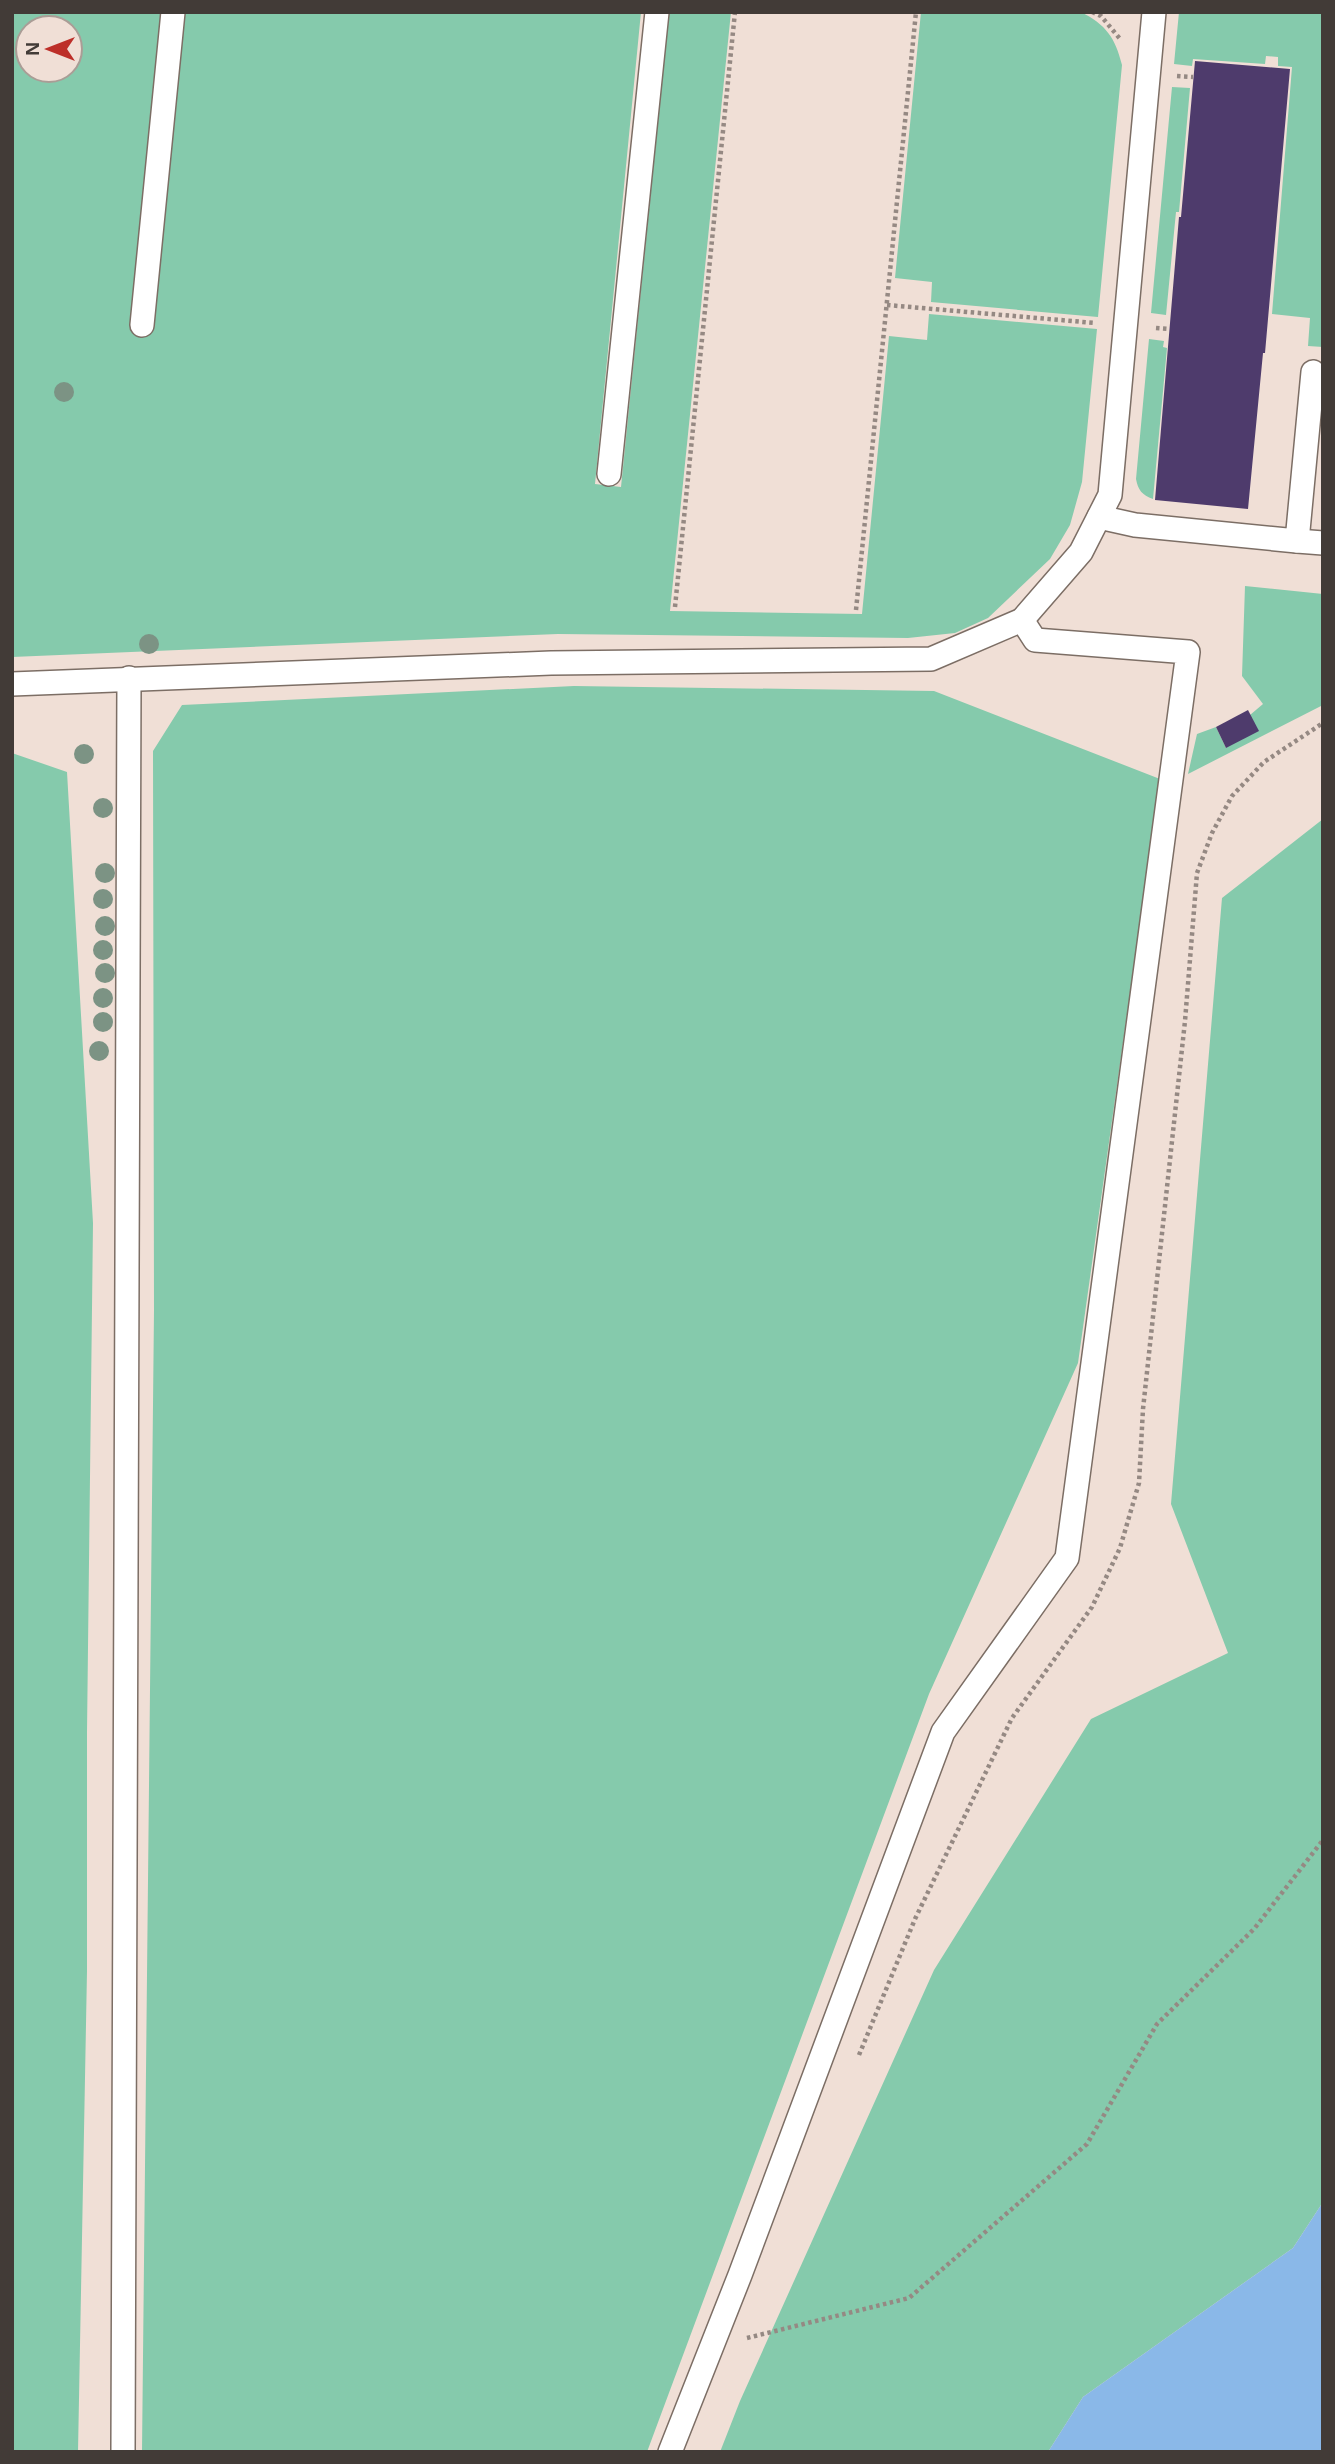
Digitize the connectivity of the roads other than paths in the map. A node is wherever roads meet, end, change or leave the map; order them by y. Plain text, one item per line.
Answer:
1 (173, 12) edge
2 (657, 12) edge
3 (1154, 12) edge
4 (142, 325) dead end
5 (1313, 372) dead end
6 (609, 474) dead end
7 (1099, 517) junction
8 (1297, 541) junction
9 (1323, 543) edge
10 (1022, 620) junction
11 (129, 678) junction
12 (12, 684) edge
13 (123, 2452) edge
14 (670, 2452) edge

1 - 4 lane
2 - 6 lane
3 - 7 lane
5 - 8 lane
7 - 8 lane
7 - 10 lane
8 - 9 lane
10 - 11 lane
10 - 14 lane
11 - 12 lane
11 - 13 lane

